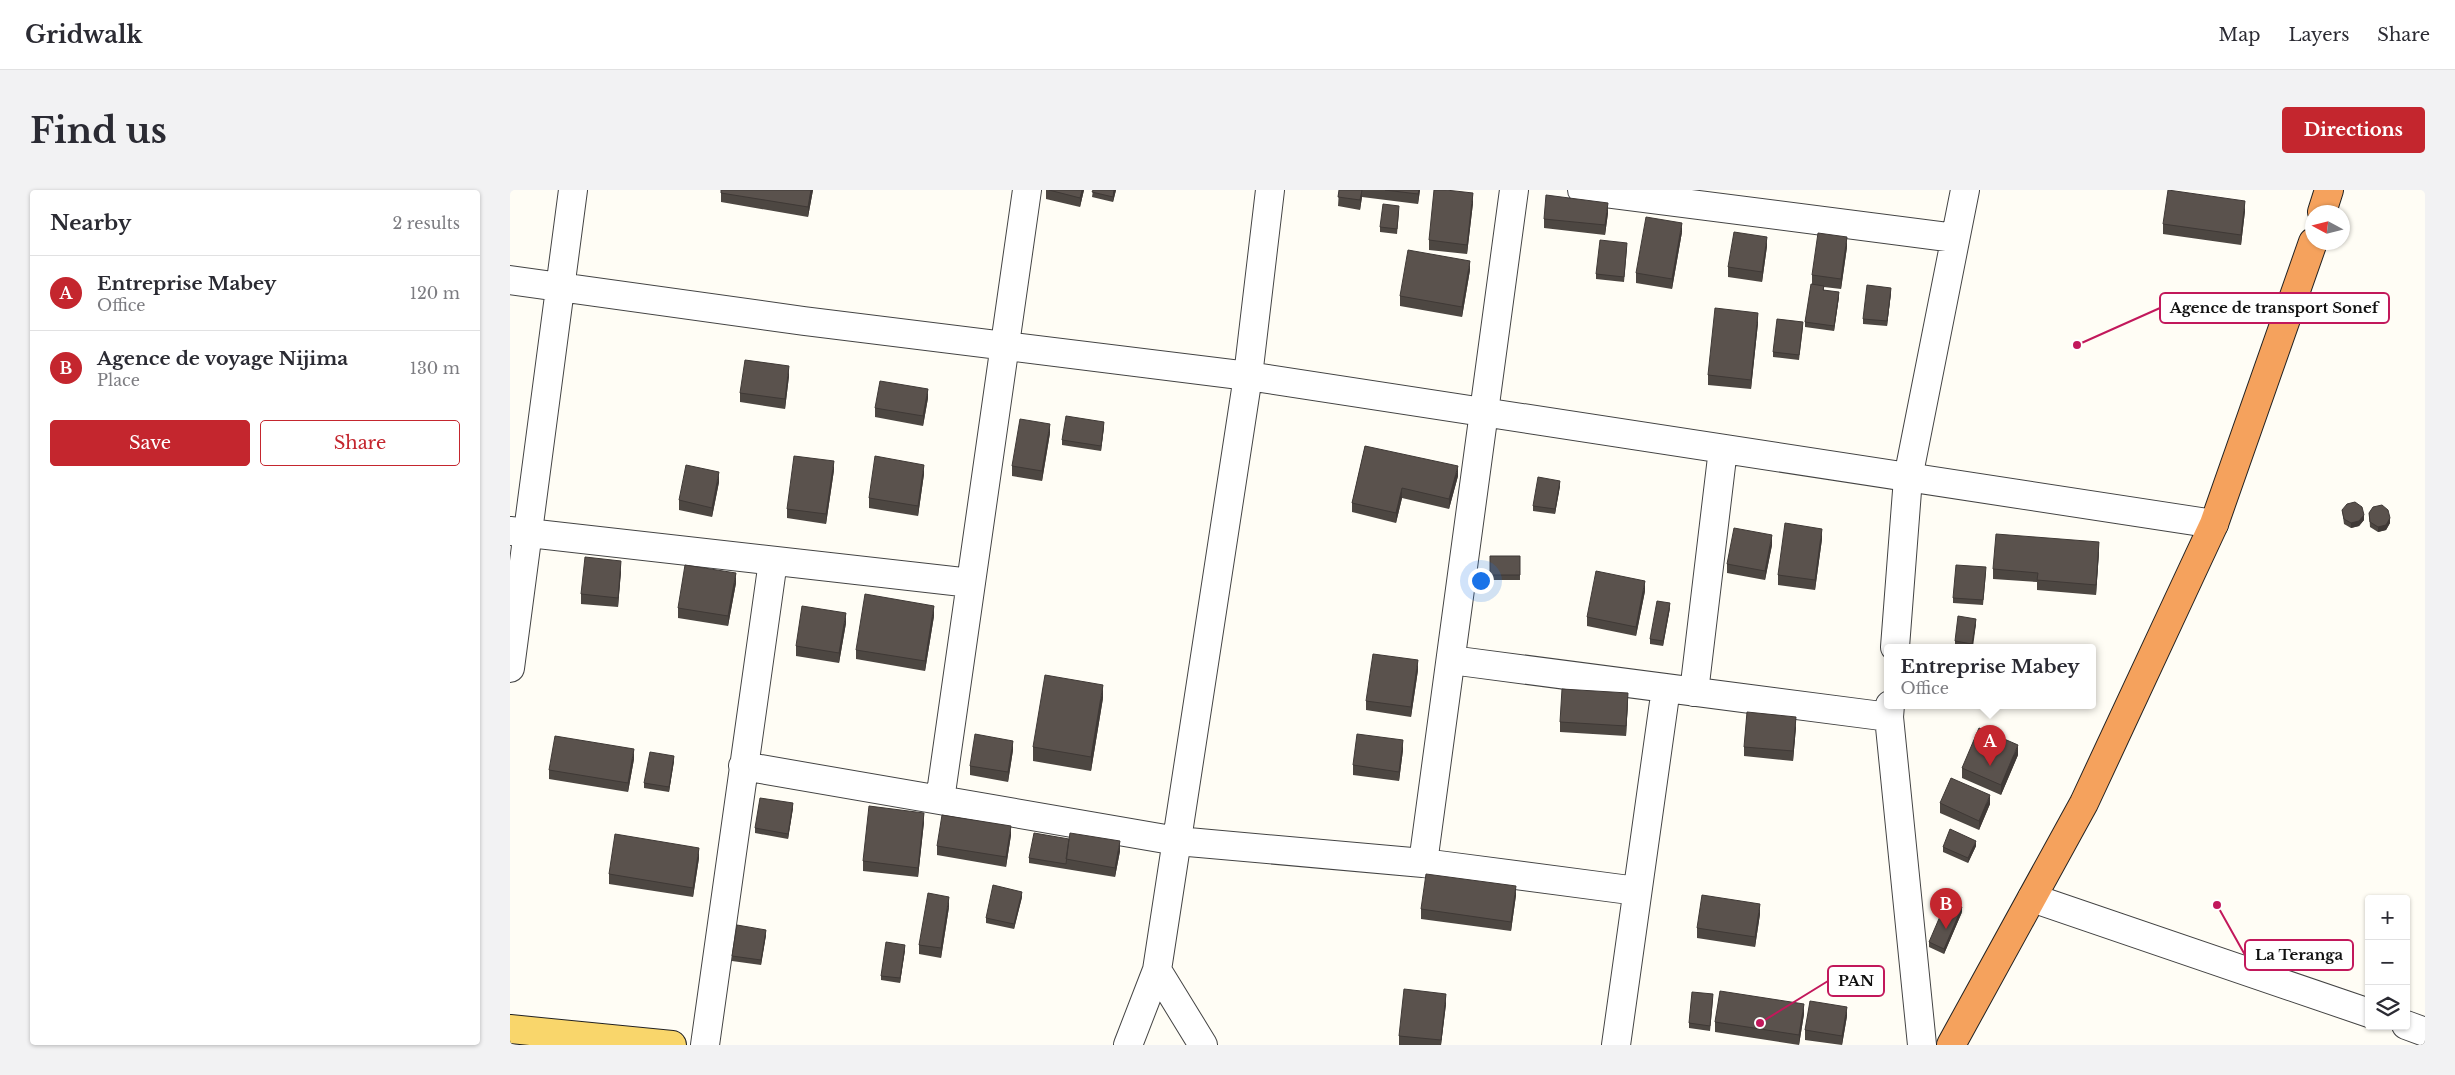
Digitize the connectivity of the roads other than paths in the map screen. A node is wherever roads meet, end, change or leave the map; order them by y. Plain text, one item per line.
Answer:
1 (573, 190) edge
2 (1027, 190) edge
3 (1270, 190) edge
4 (1514, 190) edge
5 (1582, 190) edge
6 (1965, 190) edge
7 (2329, 190) edge
8 (1730, 199) edge
9 (2324, 205) edge
10 (1956, 238) junction
11 (2310, 250) edge
12 (510, 280) edge
13 (560, 286) junction
14 (1005, 346) junction
15 (1248, 376) junction
16 (1484, 412) junction
17 (1723, 449) junction
18 (1908, 478) junction
19 (2214, 524) junction
20 (519, 533) edge
21 (773, 561) junction
22 (971, 583) junction
23 (1895, 644) edge
24 (1451, 660) junction
25 (510, 668) edge
26 (1666, 688) junction
27 (1694, 692) junction
28 (1890, 711) edge
29 (743, 766) junction
30 (940, 800) junction
31 (1177, 841) junction
32 (1423, 863) junction
33 (1638, 891) junction
34 (2032, 898) junction
35 (1157, 970) junction
36 (2365, 1012) edge
37 (2410, 1026) edge
38 (510, 1029) edge
39 (2425, 1032) edge
40 (672, 1045) edge
41 (705, 1045) edge
42 (1128, 1045) edge
43 (1203, 1045) edge
44 (1616, 1045) edge
45 (1922, 1045) edge
46 (1951, 1045) edge

1 - 13 street
2 - 14 street
3 - 15 street
4 - 16 street
5 - 8 street
6 - 10 street
7 - 9 highway
8 - 10 street
10 - 18 street
11 - 19 highway
12 - 13 street
13 - 14 street
13 - 20 street
14 - 15 street
14 - 22 street
15 - 16 street
15 - 31 street
16 - 17 street
16 - 24 street
17 - 18 street
17 - 27 street
18 - 19 street
18 - 23 street
19 - 34 highway
20 - 21 street
20 - 25 street
21 - 22 street
21 - 29 street
22 - 30 street
24 - 26 street
24 - 32 street
26 - 27 street
26 - 33 street
27 - 28 street
28 - 45 street
29 - 30 street
29 - 41 street
30 - 31 street
31 - 32 street
31 - 35 street
32 - 33 street
33 - 44 street
34 - 36 street
34 - 46 highway
35 - 42 street
35 - 43 street
37 - 39 street
38 - 40 main road

